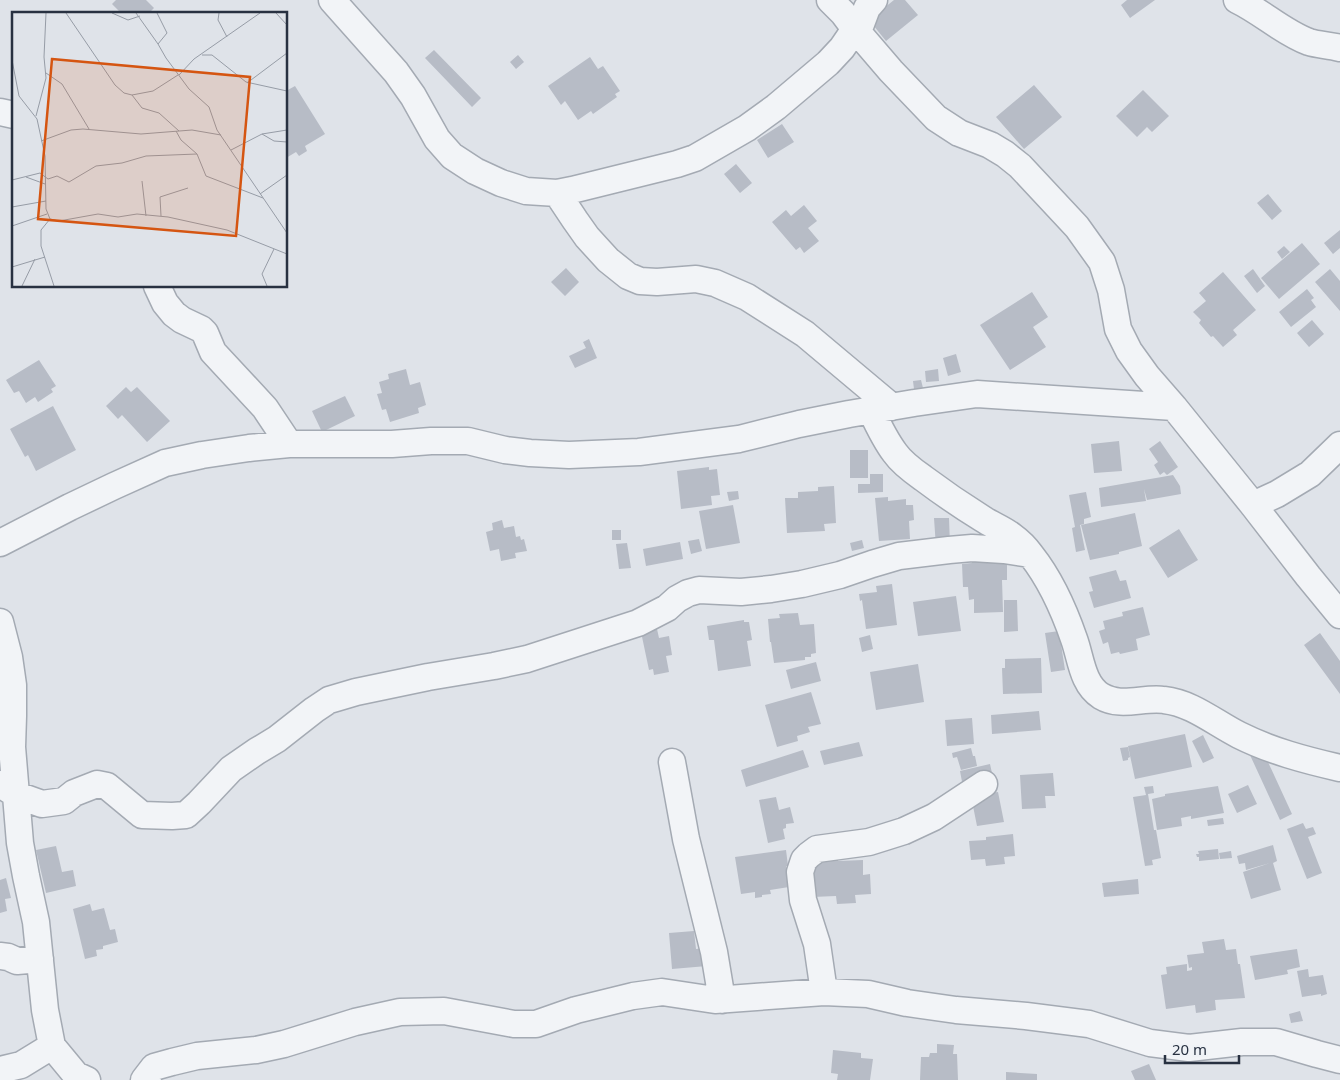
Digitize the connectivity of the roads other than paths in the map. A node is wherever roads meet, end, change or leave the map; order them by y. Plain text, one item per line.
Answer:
1 (332, 0) edge
2 (830, 0) edge
3 (874, 0) edge
4 (1237, 0) edge
5 (856, 30) junction
6 (1334, 39) edge
7 (557, 193) junction
8 (157, 288) edge
9 (1174, 407) junction
10 (882, 408) junction
11 (289, 444) junction
12 (1340, 445) edge
13 (1253, 505) junction
14 (0, 544) edge
15 (1030, 554) junction
16 (1340, 615) edge
17 (0, 622) edge
18 (672, 762) dead end
19 (1340, 768) edge
20 (984, 784) dead end
21 (8, 790) edge
22 (10, 842) edge
23 (0, 956) edge
24 (40, 959) junction
25 (824, 992) junction
26 (722, 1000) junction
27 (52, 1046) junction
28 (1340, 1060) edge
29 (0, 1070) edge
30 (76, 1078) edge
31 (144, 1080) edge

1 - 7 street
2 - 5 street
3 - 5 street
4 - 6 street
5 - 7 street
5 - 9 street
7 - 10 street
8 - 11 street
9 - 10 street
9 - 13 street
10 - 11 street
10 - 15 street
11 - 14 street
12 - 13 street
13 - 16 street
15 - 19 street
15 - 21 street
17 - 21 street
18 - 26 street
20 - 25 street
21 - 22 street
22 - 24 street
23 - 24 street
24 - 27 street
25 - 26 street
25 - 28 street
26 - 31 street
27 - 29 street
27 - 30 street

